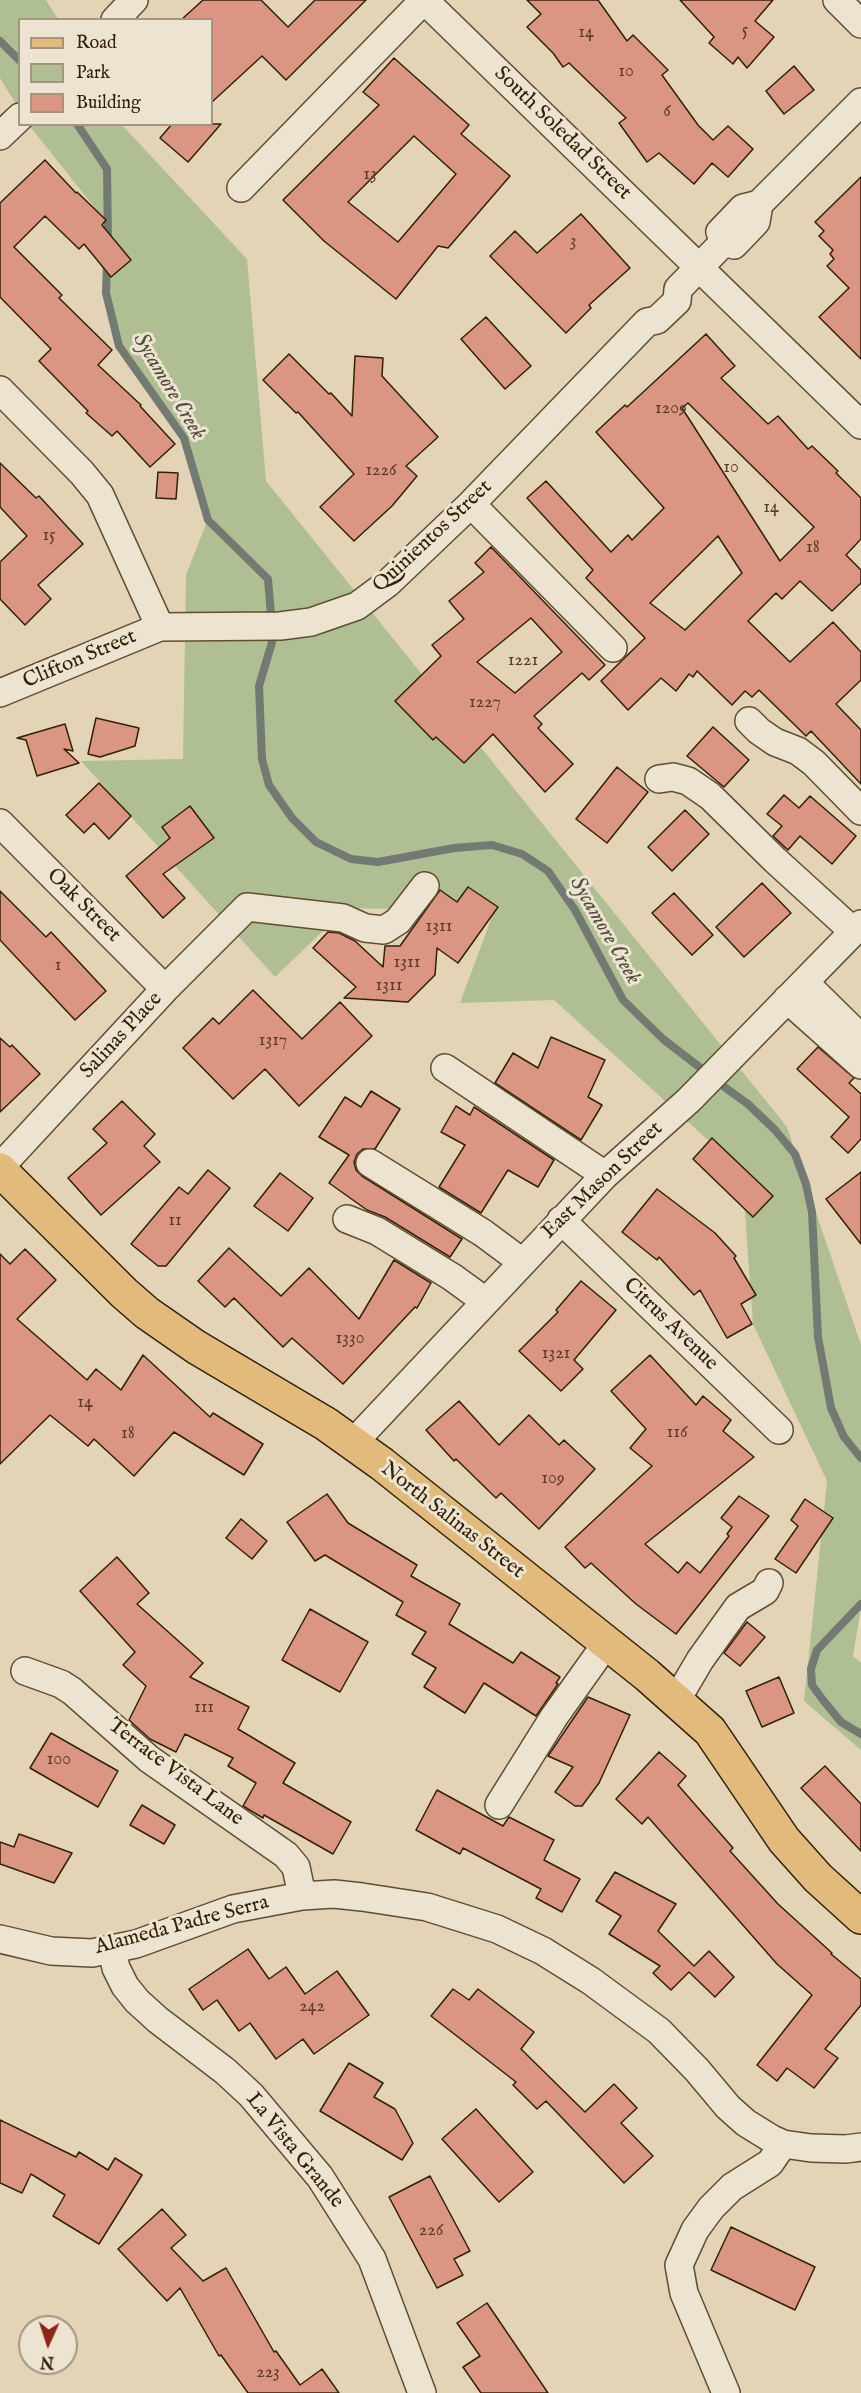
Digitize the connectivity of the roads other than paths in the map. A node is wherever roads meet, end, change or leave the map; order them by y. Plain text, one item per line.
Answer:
1 (134, 0) edge
2 (424, 0) edge
3 (837, 0) edge
4 (117, 18) edge
5 (861, 24) edge
6 (861, 102) edge
7 (18, 119) edge
8 (0, 136) edge
9 (242, 188) dead end
10 (699, 268) junction
11 (0, 390) edge
12 (861, 425) edge
13 (471, 504) junction
14 (160, 627) junction
15 (613, 648) dead end
16 (0, 693) edge
17 (749, 721) dead end
18 (659, 778) dead end
19 (861, 811) edge
20 (0, 823) edge
21 (425, 886) dead end
22 (858, 928) edge
23 (165, 989) junction
24 (796, 991) junction
25 (861, 1038) edge
26 (861, 1065) edge
27 (445, 1068) dead end
28 (370, 1163) dead end
29 (0, 1169) edge
30 (605, 1175) junction
31 (347, 1219) dead end
32 (561, 1220) junction
33 (522, 1262) junction
34 (484, 1301) junction
35 (778, 1430) dead end
36 (352, 1444) junction
37 (770, 1582) dead end
38 (606, 1644) junction
39 (25, 1671) dead end
40 (676, 1701) junction
41 (499, 1804) dead end
42 (302, 1896) junction
43 (861, 1917) edge
44 (0, 1939) edge
45 (112, 1950) junction
46 (783, 2144) junction
47 (861, 2147) edge
48 (422, 2393) edge
49 (726, 2393) edge

1 - 4 street
2 - 9 street
2 - 10 street, South Soledad Street
3 - 5 street
6 - 10 street, Quinientos Street
7 - 8 street
10 - 12 street, South Soledad Street
10 - 13 street, Quinientos Street
11 - 14 street
13 - 14 street, Quinientos Street
13 - 15 street
14 - 16 street, Clifton Street
17 - 19 street
18 - 22 street
20 - 23 street, Oak Street
21 - 23 street, Salinas Place
22 - 24 street, East Mason Street
23 - 29 street, Salinas Place
24 - 25 street
24 - 26 street
24 - 30 street, East Mason Street
27 - 30 street
28 - 33 street
29 - 36 main road, North Salinas Street
30 - 32 street, East Mason Street
31 - 34 street
32 - 33 street, East Mason Street
32 - 35 street, Citrus Avenue
33 - 34 street, East Mason Street
34 - 36 street, East Mason Street
36 - 38 main road, North Salinas Street
37 - 40 street
38 - 40 main road, North Salinas Street
38 - 41 street
39 - 42 street, Terrace Vista Lane
40 - 43 main road, North Salinas Street
42 - 45 street, Alameda Padre Serra
42 - 46 street, Alameda Padre Serra
44 - 45 street, Alameda Padre Serra
45 - 48 street, La Vista Grande
46 - 47 street, Alameda Padre Serra
46 - 49 street

